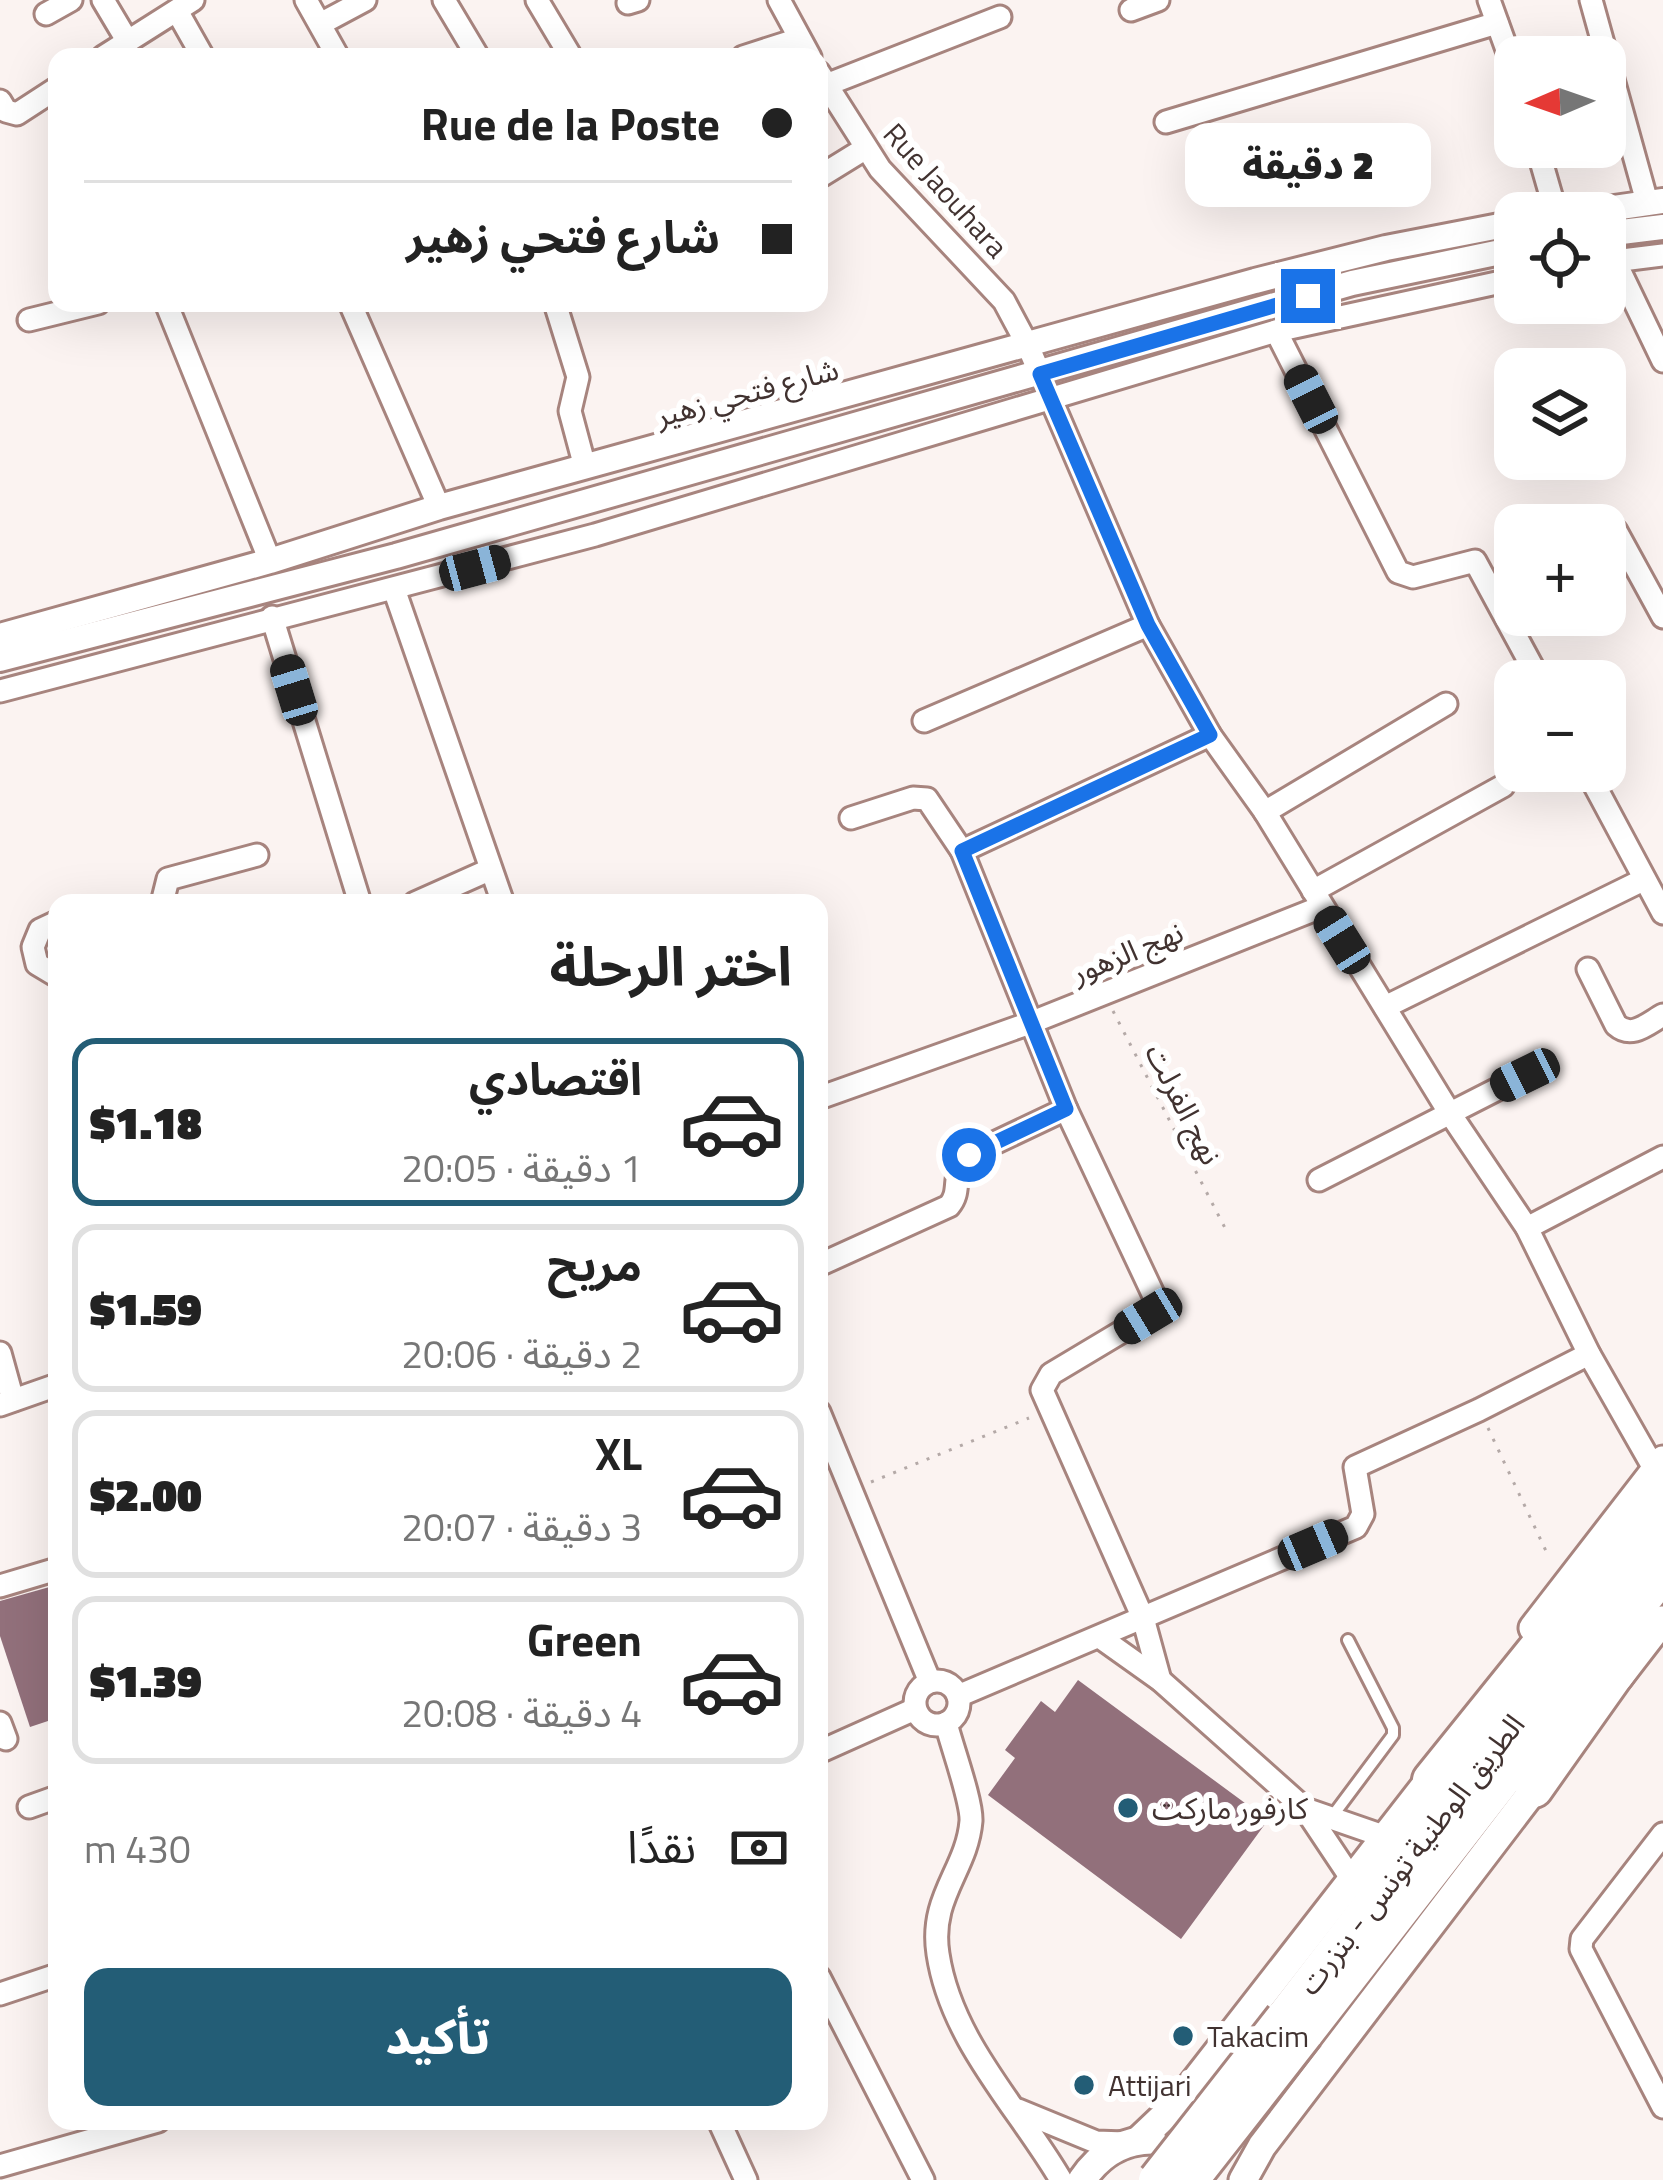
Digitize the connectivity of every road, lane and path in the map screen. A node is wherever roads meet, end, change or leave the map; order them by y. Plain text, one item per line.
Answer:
1 (70, 0) edge
2 (103, 0) edge
3 (307, 0) edge
4 (364, 0) edge
5 (444, 0) edge
6 (537, 0) edge
7 (779, 0) edge
8 (1159, 0) edge
9 (1489, 0) edge
10 (1591, 0) edge
11 (185, 5) edge
12 (1132, 10) dead end
13 (46, 14) dead end
14 (1000, 17) dead end
15 (322, 23) junction
16 (1496, 23) junction
17 (1501, 36) edge
18 (114, 48) edge
19 (121, 48) edge
20 (200, 48) edge
21 (334, 48) edge
22 (473, 48) edge
23 (566, 48) edge
24 (805, 48) edge
25 (828, 77) edge
26 (828, 88) edge
27 (48, 94) edge
28 (0, 101) edge
29 (1166, 122) dead end
30 (866, 148) junction
31 (828, 171) edge
32 (1655, 201) edge
33 (1494, 227) edge
34 (1663, 227) edge
35 (1626, 232) edge
36 (1494, 253) edge
37 (1663, 255) edge
38 (1626, 260) edge
39 (1494, 284) edge
40 (1626, 292) edge
41 (61, 312) edge
42 (170, 312) edge
43 (354, 312) edge
44 (558, 312) edge
45 (29, 320) dead end
46 (1276, 331) junction
47 (1028, 346) junction
48 (1663, 361) edge
49 (1040, 374) junction
50 (1049, 398) junction
51 (585, 467) junction
52 (439, 507) junction
53 (1626, 549) edge
54 (270, 561) junction
55 (394, 590) junction
56 (272, 617) junction
57 (1663, 617) edge
58 (1148, 625) junction
59 (0, 636) edge
60 (0, 659) edge
61 (1529, 660) edge
62 (0, 692) edge
63 (1447, 704) dead end
64 (924, 721) dead end
65 (1210, 735) junction
66 (1494, 791) edge
67 (1598, 792) edge
68 (1265, 812) junction
69 (851, 818) dead end
70 (962, 851) junction
71 (256, 855) dead end
72 (490, 870) junction
73 (1643, 880) junction
74 (164, 894) edge
75 (357, 894) edge
76 (435, 894) edge
77 (499, 894) edge
78 (1317, 899) junction
79 (1663, 913) edge
80 (48, 926) edge
81 (1588, 969) dead end
82 (48, 971) edge
83 (1104, 994) junction
84 (1385, 1007) junction
85 (1663, 1015) edge
86 (1030, 1023) junction
87 (1525, 1075) dead end
88 (828, 1095) edge
89 (1066, 1109) junction
90 (1450, 1112) junction
91 (1663, 1157) edge
92 (1319, 1180) dead end
93 (1527, 1228) junction
94 (1231, 1230) dead end
95 (828, 1260) edge
96 (0, 1353) edge
97 (1589, 1354) junction
98 (48, 1388) edge
99 (7, 1402) edge
100 (1047, 1406) junction
101 (1479, 1410) junction
102 (828, 1433) edge
103 (1660, 1474) edge
104 (852, 1489) junction
105 (1663, 1526) edge
106 (1546, 1551) dead end
107 (48, 1572) edge
108 (1663, 1573) edge
109 (0, 1586) edge
110 (1663, 1606) edge
111 (1143, 1618) junction
112 (1663, 1620) edge
113 (1101, 1639) junction
114 (1348, 1640) dead end
115 (1160, 1680) junction
116 (930, 1682) junction
117 (958, 1696) junction
118 (916, 1709) junction
119 (946, 1723) junction
120 (828, 1748) edge
121 (1432, 1780) joint
122 (1534, 1789) junction
123 (48, 1800) edge
124 (29, 1807) dead end
125 (1305, 1809) junction
126 (1331, 1818) junction
127 (1663, 1834) edge
128 (1386, 1838) junction
129 (1353, 1881) junction
130 (48, 1978) edge
131 (0, 1994) edge
132 (828, 1995) edge
133 (1294, 2026) junction
134 (1663, 2107) edge
135 (1017, 2110) junction
136 (126, 2130) edge
137 (723, 2130) edge
138 (1132, 2142) junction
139 (0, 2166) edge
140 (746, 2180) edge
141 (923, 2180) edge
142 (1061, 2180) edge
143 (1082, 2180) edge
144 (1156, 2180) edge
145 (1190, 2180) edge
146 (1219, 2180) edge
147 (1243, 2180) edge

1 - 13 street
2 - 18 street
3 - 15 street
4 - 15 street
5 - 22 street
6 - 23 street
7 - 24 street
8 - 12 street
9 - 16 street
10 - 32 street
11 - 19 street
11 - 20 street
14 - 25 street
15 - 21 street
16 - 17 street
16 - 29 street
26 - 30 street, Rue Jaouhara
27 - 28 street
30 - 31 street
30 - 47 street, Rue Jaouhara
33 - 47 street, شارع فتحي زهير
34 - 35 street
36 - 49 street, شارع فتحي زهير
37 - 38 street
39 - 46 street
40 - 48 street
41 - 45 street
42 - 54 street
43 - 52 street
44 - 51 street
46 - 50 street
46 - 61 street
47 - 49 street, Rue Jaouhara
47 - 51 street, شارع فتحي زهير
49 - 50 street, Rue Jaouhara
49 - 60 street, شارع فتحي زهير
50 - 55 street
50 - 58 street, Rue Jaouhara
51 - 52 street, شارع فتحي زهير
52 - 54 street, شارع فتحي زهير
53 - 57 street
54 - 59 street, شارع فتحي زهير
55 - 56 street
55 - 72 street
56 - 62 street
56 - 75 street
58 - 64 street
58 - 65 street, Rue Jaouhara
63 - 68 street
65 - 68 street, Rue Jaouhara
65 - 70 street
66 - 78 street, نهج الزهور
67 - 73 street
68 - 78 street, Rue Jaouhara
69 - 70 street
70 - 86 street
71 - 74 street
72 - 76 street
72 - 77 street
73 - 79 street
73 - 84 street
78 - 83 street, نهج الزهور
78 - 84 street, Rue Jaouhara
80 - 82 street
81 - 85 street
83 - 86 street, نهج الزهور
83 - 94 path, نهج الفرلت
84 - 90 street, Rue Jaouhara
86 - 88 street, نهج الزهور
86 - 89 street
87 - 90 street
89 - 95 street
89 - 100 street
90 - 92 street
90 - 93 street, Rue Jaouhara
91 - 93 street
93 - 97 street, Rue Jaouhara
96 - 99 street
97 - 101 street
97 - 103 street, Rue Jaouhara
98 - 99 street
100 - 104 path
100 - 111 street
101 - 106 path
101 - 111 street
102 - 104 street
103 - 121 highway
104 - 116 street
105 - 133 highway, الطريق الوطنية تونس - بنزرت
107 - 109 street
108 - 133 highway, الطريق الوطنية تونس - بنزرت
110 - 122 highway
111 - 113 street
111 - 115 street
112 - 122 main road
113 - 115 street
113 - 117 street
114 - 126 lane
115 - 125 street
116 - 117 street
116 - 118 street
117 - 119 street
118 - 119 street
118 - 120 street
119 - 135 street
121 - 128 main road
122 - 147 main road
123 - 124 street
125 - 126 street
125 - 129 street
126 - 128 street
127 - 134 street
128 - 129 main road
129 - 138 main road
130 - 131 street
132 - 141 street
133 - 144 highway, الطريق الوطنية تونس - بنزرت, bridge
133 - 145 highway, الطريق الوطنية تونس - بنزرت, bridge
135 - 138 street
135 - 142 street
136 - 139 street
137 - 140 street
138 - 143 main road
138 - 146 main road

